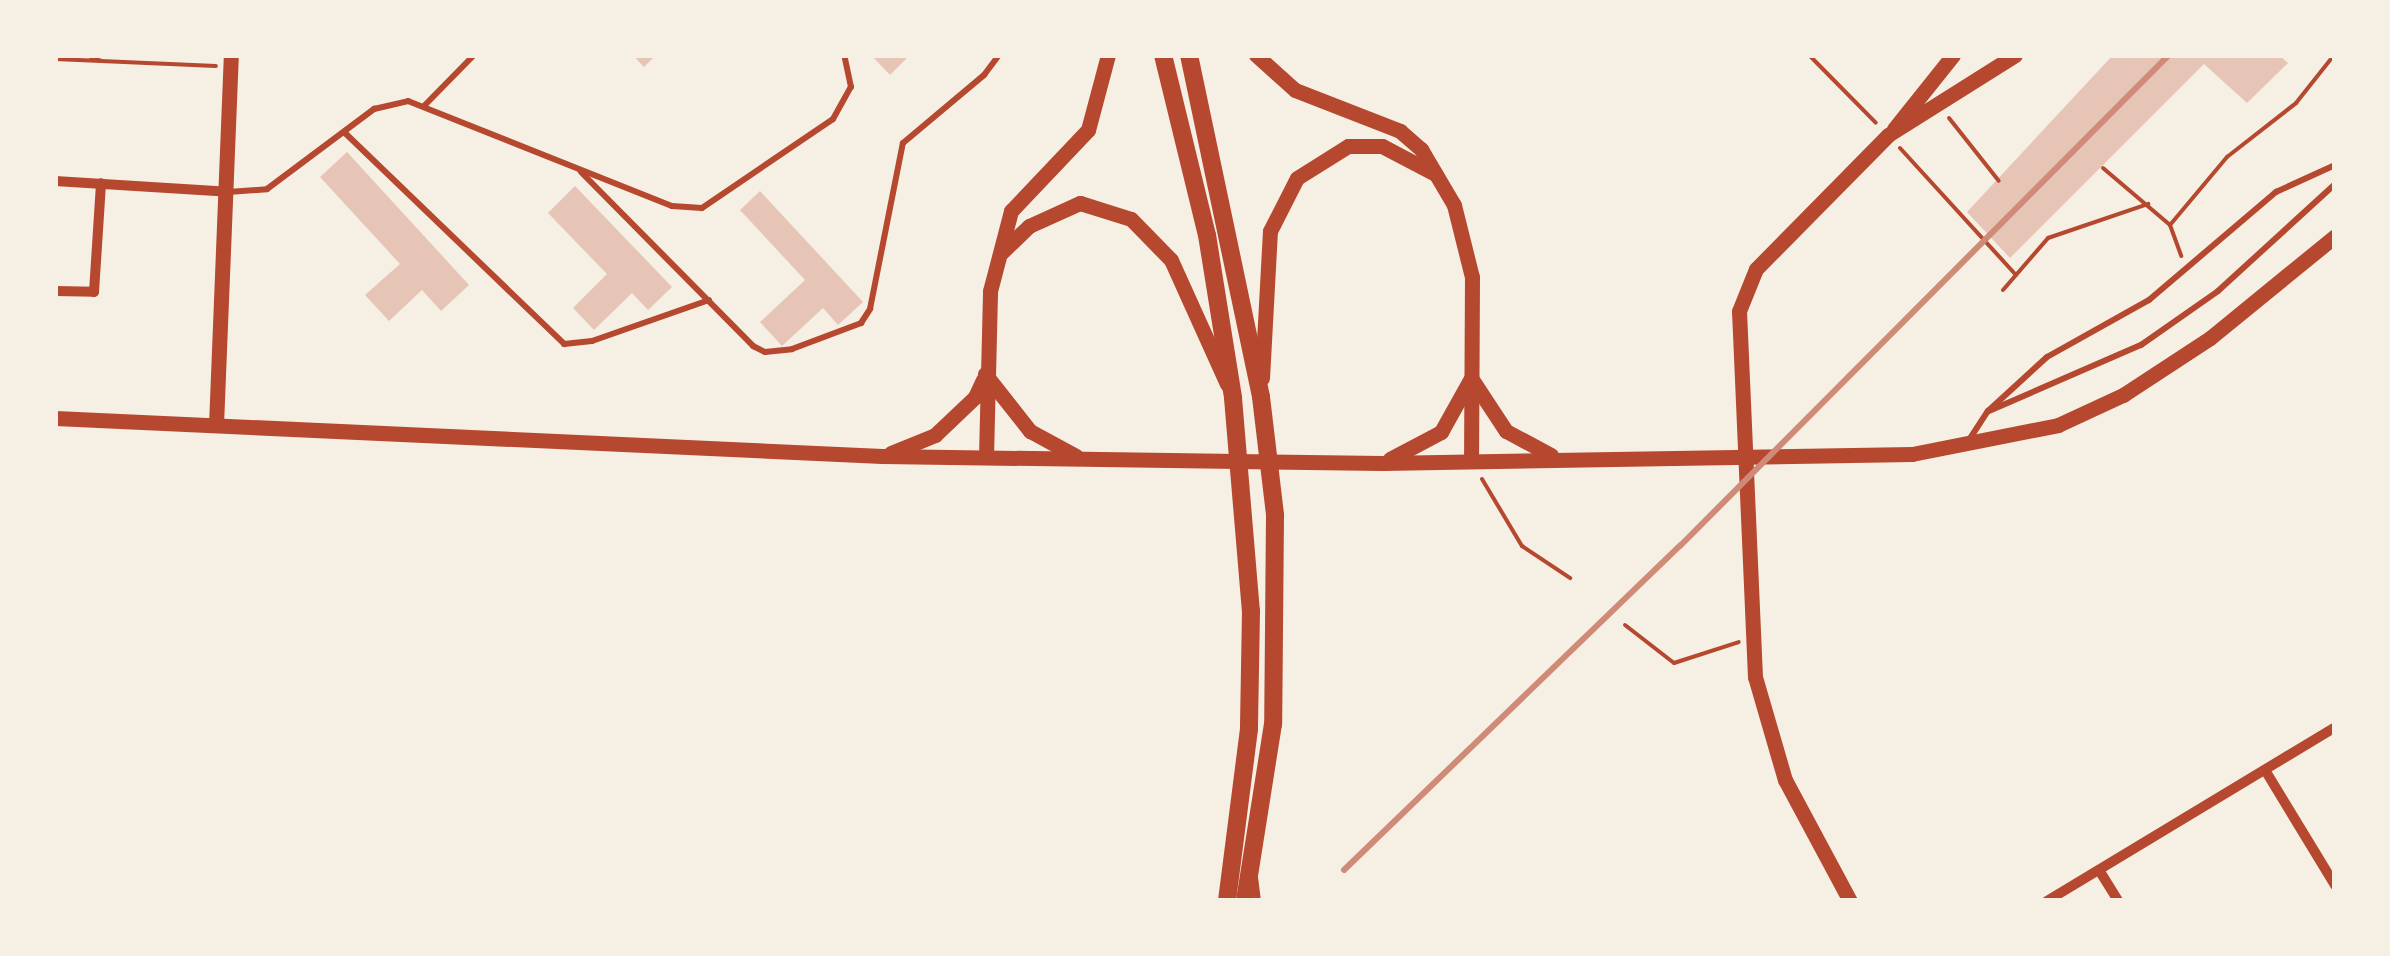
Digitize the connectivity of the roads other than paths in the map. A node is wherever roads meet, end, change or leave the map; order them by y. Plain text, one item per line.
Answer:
1 (474, 55) edge
2 (844, 55) edge
3 (998, 55) edge
4 (1108, 55) edge
5 (1164, 55) edge
6 (1189, 55) edge
7 (1256, 55) edge
8 (1952, 55) edge
9 (2015, 55) edge
10 (231, 60) edge
11 (425, 105) junction
12 (344, 132) junction
13 (1888, 135) junction
14 (2335, 165) edge
15 (576, 168) junction
16 (1435, 174) junction
17 (55, 181) edge
18 (101, 183) junction
19 (2335, 184) edge
20 (228, 192) junction
21 (2335, 236) edge
22 (999, 255) junction
23 (55, 291) edge
24 (709, 300) junction
25 (985, 374) junction
26 (1472, 378) junction
27 (1262, 397) junction
28 (1234, 398) junction
29 (1988, 411) junction
30 (55, 418) edge
31 (216, 425) junction
32 (1965, 448) junction
33 (882, 456) junction
34 (986, 458) junction
35 (1560, 458) junction
36 (1743, 458) junction
37 (1084, 460) junction
38 (1471, 461) junction
39 (1382, 463) junction
40 (2335, 727) edge
41 (2265, 770) junction
42 (1253, 859) junction
43 (2099, 870) junction
44 (2335, 886) edge
45 (1226, 901) edge
46 (1245, 901) edge
47 (1258, 901) edge
48 (1850, 901) edge
49 (2047, 901) edge
50 (2118, 901) edge

1 - 11 lane
2 - 15 lane
3 - 24 lane
4 - 22 street
5 - 28 main road
6 - 27 main road
7 - 16 street
8 - 13 street
9 - 13 street
10 - 20 street
11 - 12 lane
11 - 15 lane
12 - 20 lane
12 - 24 lane
13 - 36 street
14 - 29 lane
15 - 24 lane
16 - 26 street
16 - 27 street
17 - 18 street
18 - 20 street
18 - 23 street
19 - 29 lane
20 - 31 street
21 - 32 street
22 - 25 street
22 - 28 street
25 - 33 street
25 - 34 street
25 - 37 street
26 - 35 street
26 - 38 street
26 - 39 street
27 - 42 main road
28 - 45 main road
29 - 32 lane
30 - 31 street
31 - 33 street
32 - 36 street
33 - 34 street
34 - 37 street
35 - 36 street
35 - 38 street
36 - 48 street
37 - 39 street
38 - 39 street
40 - 41 street
41 - 43 street
41 - 44 street
42 - 46 main road
42 - 47 lane
43 - 49 street
43 - 50 street

